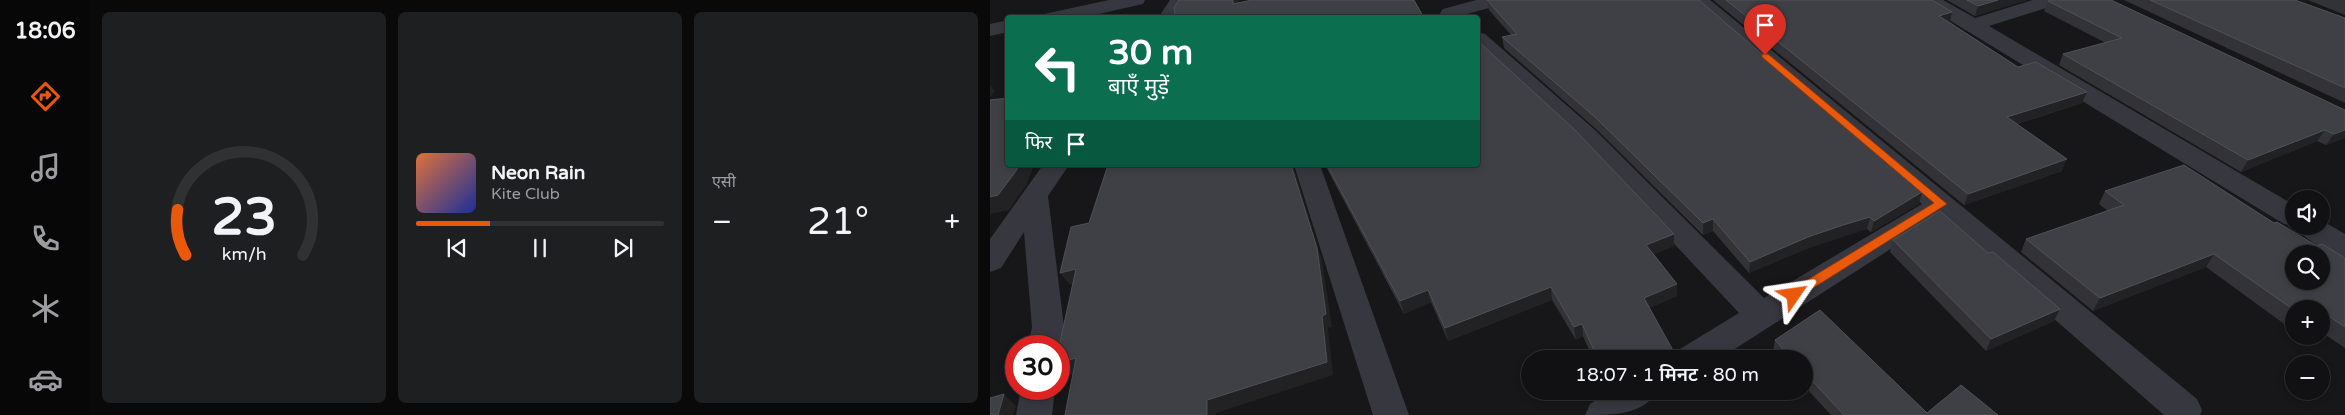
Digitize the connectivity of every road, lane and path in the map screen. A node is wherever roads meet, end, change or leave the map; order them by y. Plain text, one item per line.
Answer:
1 (1136, 0) edge
2 (1180, 0) edge
3 (1497, 0) edge
4 (1699, 0) edge
5 (1930, 0) edge
6 (2052, 0) edge
7 (1448, 10) edge
8 (1065, 15) edge
9 (1169, 15) edge
10 (1973, 25) junction
11 (1005, 27) edge
12 (990, 30) edge
13 (1480, 40) edge
14 (1055, 167) edge
15 (1308, 167) edge
16 (1035, 196) junction
17 (1942, 204) junction
18 (2285, 212) edge
19 (2325, 235) edge
20 (2345, 247) edge
21 (990, 262) edge
22 (1760, 315) junction
23 (1047, 335) edge
24 (1706, 350) edge
25 (1036, 400) edge
26 (1626, 400) edge
27 (2185, 413) edge
28 (1034, 415) edge
29 (1391, 415) edge
30 (1603, 415) edge

1 - 8 street
2 - 9 street
3 - 7 street
4 - 17 street
5 - 10 street
6 - 10 street
10 - 18 street
11 - 12 street
13 - 22 street
14 - 16 street
15 - 29 street
16 - 21 street
16 - 23 street
17 - 22 street
17 - 27 street
19 - 20 street
22 - 24 street
25 - 28 street
26 - 30 street

